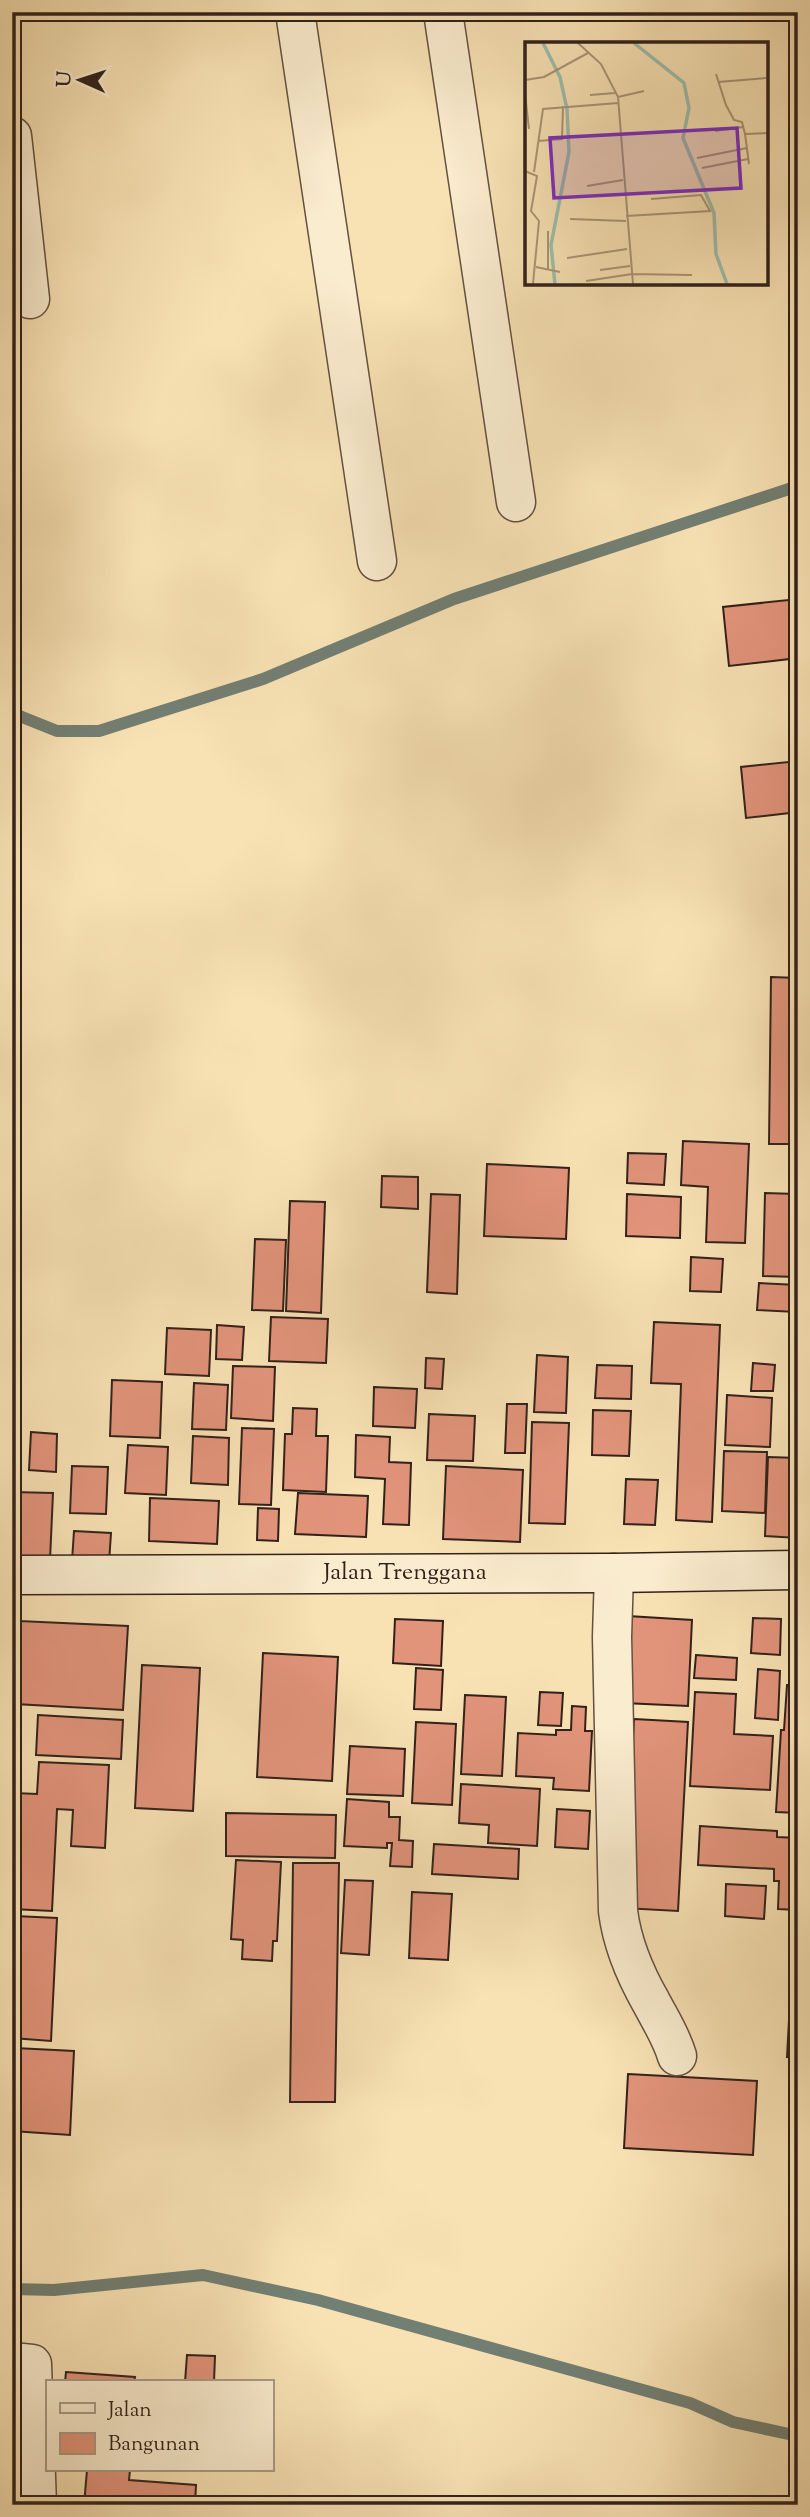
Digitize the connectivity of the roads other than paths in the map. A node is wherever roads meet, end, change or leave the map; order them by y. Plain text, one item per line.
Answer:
1 (295, 12) edge
2 (443, 12) edge
3 (12, 136) edge
4 (30, 299) dead end
5 (516, 502) dead end
6 (377, 561) dead end
7 (798, 1570) edge
8 (614, 1573) junction
9 (12, 1575) edge
10 (677, 2056) dead end
11 (12, 2362) edge
12 (37, 2505) edge

1 - 6 street
2 - 5 street
3 - 4 street
7 - 8 street, Jalan Trenggana
8 - 9 street, Jalan Trenggana
8 - 10 street
11 - 12 street

